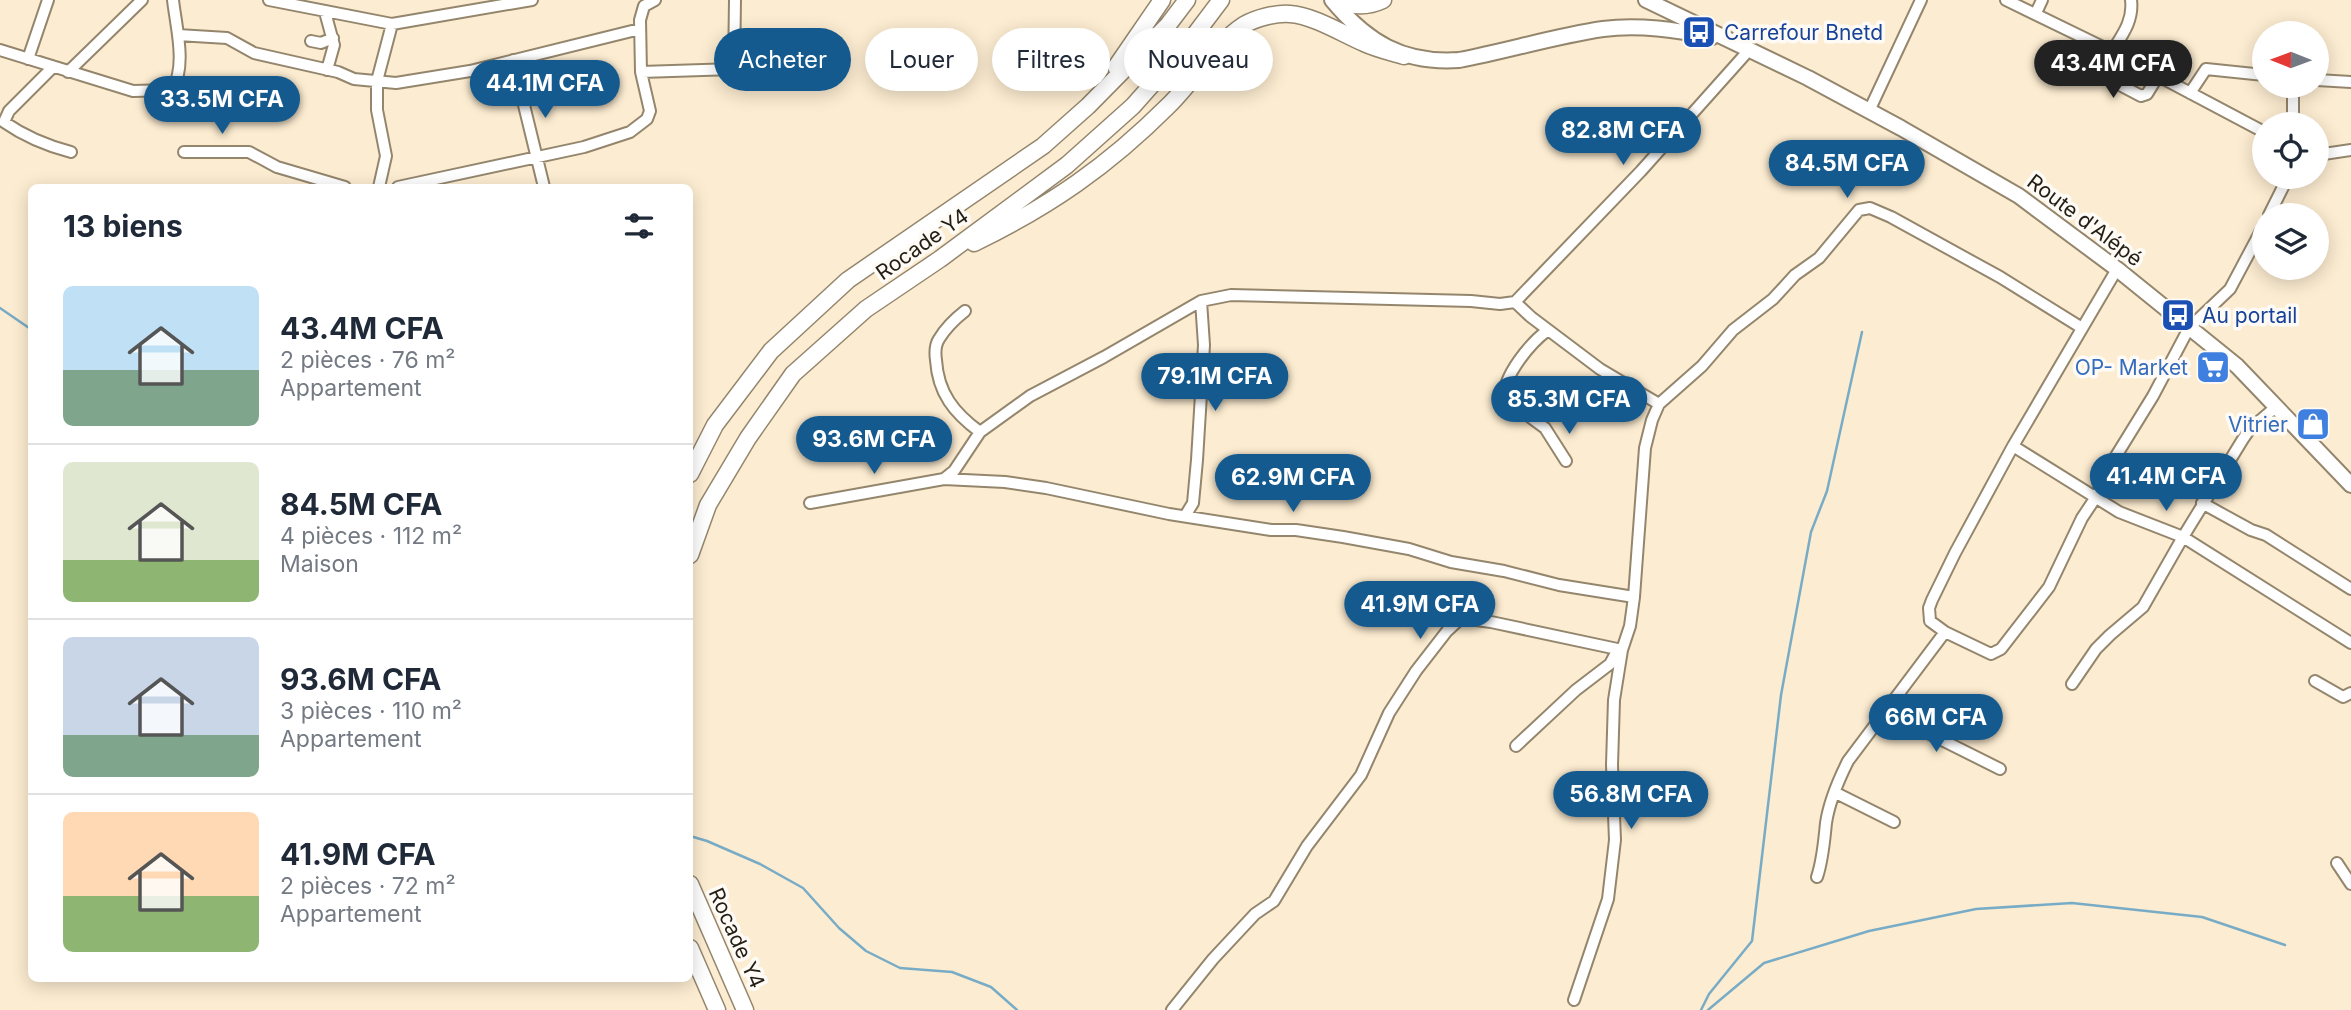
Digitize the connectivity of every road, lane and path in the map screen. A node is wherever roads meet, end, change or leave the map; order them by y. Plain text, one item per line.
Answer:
1 (48, 0) edge
2 (142, 0) edge
3 (173, 0) edge
4 (269, 0) edge
5 (532, 0) edge
6 (655, 0) edge
7 (736, 0) edge
8 (1162, 0) edge
9 (1187, 0) edge
10 (1221, 0) edge
11 (1332, 0) edge
12 (1338, 0) edge
13 (1383, 0) edge
14 (1646, 0) edge
15 (1921, 0) edge
16 (2006, 0) edge
17 (2042, 0) edge
18 (2131, 0) edge
19 (325, 12) junction
20 (2036, 13) junction
21 (391, 24) junction
22 (640, 29) junction
23 (178, 35) junction
24 (333, 38) junction
25 (311, 41) dead end
26 (1750, 49) junction
27 (0, 50) edge
28 (2113, 52) junction
29 (1404, 56) junction
30 (27, 59) junction
31 (513, 60) junction
32 (53, 67) junction
33 (327, 70) junction
34 (68, 72) junction
35 (641, 72) junction
36 (2252, 74) edge
37 (2158, 76) junction
38 (2329, 81) edge
39 (377, 82) junction
40 (2351, 82) edge
41 (2190, 93) junction
42 (1088, 106) junction
43 (1869, 111) junction
44 (2252, 126) edge
45 (2351, 150) edge
46 (71, 152) dead end
47 (184, 152) dead end
48 (2329, 153) edge
49 (538, 156) junction
50 (335, 184) edge
51 (380, 184) edge
52 (412, 184) edge
53 (543, 184) edge
54 (2252, 248) edge
55 (940, 259) junction
56 (2117, 269) junction
57 (1201, 302) junction
58 (1515, 302) junction
59 (965, 310) dead end
60 (2082, 328) junction
61 (2189, 328) junction
62 (1548, 330) junction
63 (1659, 404) junction
64 (2277, 406) junction
65 (980, 432) junction
66 (2013, 446) junction
67 (1566, 461) dead end
68 (693, 468) edge
69 (944, 478) junction
70 (2351, 485) edge
71 (2096, 497) junction
72 (810, 503) dead end
73 (2202, 503) junction
74 (1185, 516) junction
75 (2183, 537) junction
76 (693, 547) edge
77 (2351, 589) edge
78 (1634, 597) junction
79 (1945, 632) junction
80 (2351, 643) edge
81 (1620, 650) junction
82 (2315, 681) dead end
83 (2072, 684) dead end
84 (2351, 693) edge
85 (1886, 712) junction
86 (1516, 747) dead end
87 (2000, 769) dead end
88 (1836, 793) junction
89 (1894, 822) dead end
90 (2337, 863) dead end
91 (1817, 877) dead end
92 (2351, 884) edge
93 (693, 891) edge
94 (693, 955) edge
95 (1574, 1000) dead end
96 (717, 1010) edge
97 (745, 1010) edge
98 (1172, 1010) edge

1 - 30 street
2 - 34 street
3 - 23 street
4 - 19 street
5 - 21 street
6 - 22 street
7 - 35 street
8 - 42 highway
9 - 42 highway, Rocade Y4
10 - 55 highway, Rocade Y4
11 - 29 main road, Route d'Alépé
12 - 13 highway
14 - 26 main road, Route d'Alépé
15 - 43 street
16 - 20 street
17 - 20 street
18 - 28 street
19 - 21 street
19 - 24 street
20 - 28 street
21 - 39 street
22 - 31 street
22 - 35 street
23 - 33 street
23 - 34 street
24 - 25 street
24 - 33 street
26 - 29 main road, Route d'Alépé
26 - 43 main road, Route d'Alépé
26 - 58 street
27 - 30 street
28 - 37 street
28 - 37 street
29 - 55 highway
30 - 32 street
31 - 39 street
31 - 49 street
32 - 34 street
32 - 46 street
33 - 39 street
35 - 49 street
36 - 41 street
37 - 41 street
38 - 40 street
39 - 51 street
41 - 44 street
42 - 68 highway, Rocade Y4
43 - 56 main road, Route d'Alépé
45 - 48 street
47 - 50 street
49 - 52 street
49 - 53 street
54 - 61 street
55 - 76 highway, Rocade Y4
56 - 60 street
56 - 61 main road, Route d'Alépé
57 - 58 street
57 - 65 street
57 - 74 street
58 - 62 street
59 - 65 street
60 - 63 street
60 - 66 street
61 - 64 main road, Route d'Alépé
61 - 71 street
62 - 63 street
62 - 67 street
63 - 78 street
64 - 70 main road, Route d'Alépé
64 - 73 street
65 - 69 street
66 - 71 street
66 - 79 street
69 - 72 street
69 - 74 street
71 - 75 street
71 - 79 street
73 - 75 street
73 - 77 street
74 - 78 street
75 - 80 street
75 - 83 street
78 - 81 street
79 - 85 street
81 - 86 street
81 - 95 street
81 - 98 street
82 - 84 street
85 - 87 street
85 - 88 street
88 - 89 street
88 - 91 street
90 - 92 street
93 - 97 highway, Rocade Y4
94 - 96 highway

